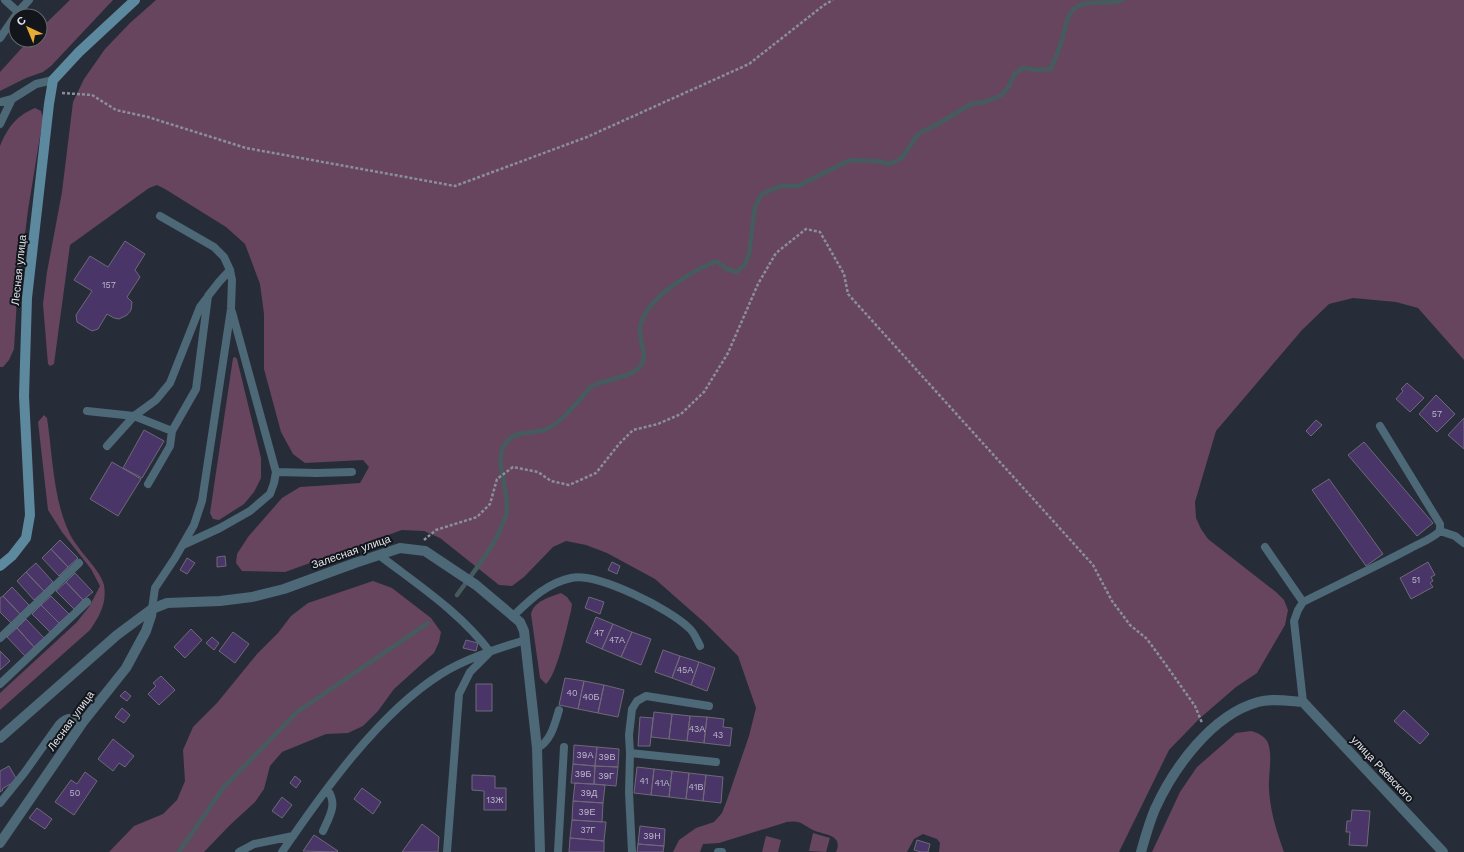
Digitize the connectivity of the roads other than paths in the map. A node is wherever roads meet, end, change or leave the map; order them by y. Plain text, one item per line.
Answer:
1 (5, 0) edge
2 (29, 0) edge
3 (135, 0) edge
4 (14, 8) edge
5 (22, 8) edge
6 (8, 26) edge
7 (0, 38) edge
8 (53, 80) junction
9 (12, 99) junction
10 (0, 102) edge
11 (0, 124) edge
12 (160, 216) dead end
13 (230, 270) junction
14 (208, 296) junction
15 (231, 309) junction
16 (87, 411) dead end
17 (134, 416) junction
18 (1380, 426) dead end
19 (172, 431) junction
20 (107, 446) dead end
21 (276, 472) junction
22 (352, 472) dead end
23 (148, 484) dead end
24 (1440, 531) junction
25 (1464, 543) edge
26 (183, 545) junction
27 (1265, 547) dead end
28 (379, 555) junction
29 (79, 563) dead end
30 (0, 566) edge
31 (87, 602) dead end
32 (1303, 602) junction
33 (152, 609) junction
34 (513, 616) junction
35 (0, 638) edge
36 (525, 640) junction
37 (700, 646) dead end
38 (490, 652) junction
39 (0, 684) edge
40 (1303, 702) junction
41 (710, 706) dead end
42 (559, 710) dead end
43 (82, 722) junction
44 (0, 738) edge
45 (564, 747) dead end
46 (537, 748) junction
47 (630, 753) junction
48 (716, 762) dead end
49 (327, 789) junction
50 (0, 803) edge
51 (323, 831) dead end
52 (293, 836) junction
53 (0, 843) edge
54 (239, 852) edge
55 (282, 852) edge
56 (447, 852) edge
57 (540, 852) edge
58 (558, 852) edge
59 (632, 852) edge
60 (718, 852) edge
61 (722, 852) edge
62 (1140, 852) edge
63 (1443, 852) edge

1 - 4 lane
2 - 5 lane
3 - 8 main road
6 - 7 lane
8 - 9 lane
8 - 30 main road, Лесная улица
9 - 10 lane
9 - 11 lane
12 - 13 lane
13 - 14 lane
13 - 15 lane
14 - 17 lane
14 - 19 lane
15 - 21 lane
15 - 26 lane
16 - 17 lane
17 - 19 lane
17 - 20 lane
18 - 24 lane
19 - 23 lane
21 - 22 lane
21 - 26 lane
24 - 25 lane
24 - 32 lane
26 - 33 lane
27 - 32 lane
28 - 33 street, Залесная улица
28 - 34 street, Залесная улица
28 - 38 lane
29 - 35 lane
31 - 39 lane
32 - 40 lane
33 - 43 street, Лесная улица
33 - 44 street, Залесная улица
34 - 36 street, Залесная улица
34 - 37 lane
36 - 38 lane
36 - 46 street, Залесная улица
38 - 49 lane
38 - 56 lane
40 - 62 street
40 - 63 street, улица Раевского
41 - 47 lane
42 - 46 lane
43 - 50 lane
43 - 53 street, Лесная улица
45 - 58 lane
46 - 57 street, Залесная улица
47 - 48 lane
47 - 59 lane
49 - 51 lane
49 - 52 lane
52 - 54 lane
52 - 55 lane
60 - 61 lane

